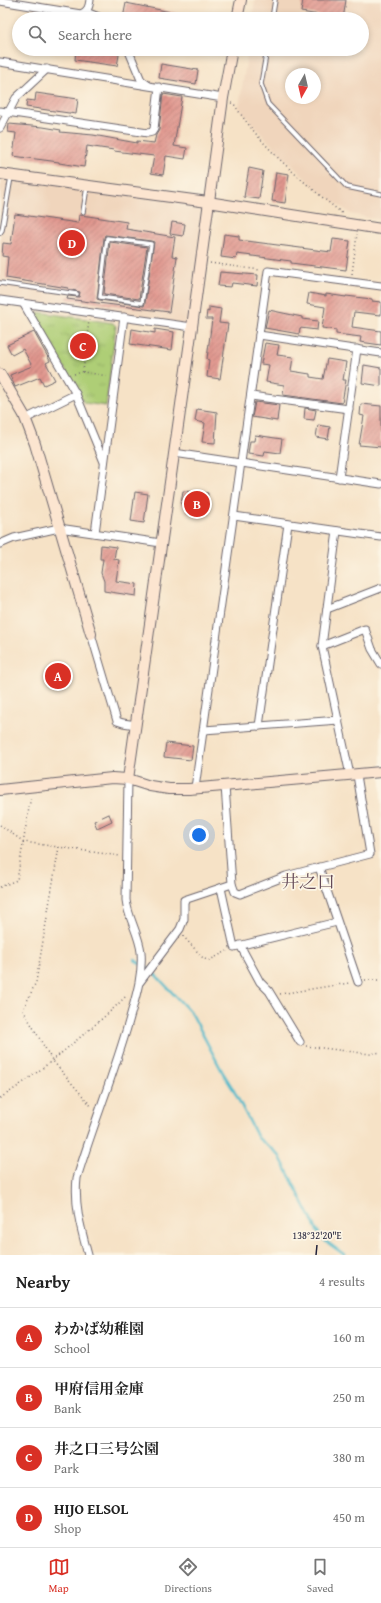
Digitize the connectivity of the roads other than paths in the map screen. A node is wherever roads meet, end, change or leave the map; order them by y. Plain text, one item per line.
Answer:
1 (90, 0) edge
2 (241, 0) edge
3 (275, 0) edge
4 (0, 1) edge
5 (69, 12) edge
6 (86, 12) edge
7 (238, 12) edge
8 (273, 12) edge
9 (131, 56) edge
10 (231, 56) edge
11 (266, 56) edge
12 (0, 62) edge
13 (47, 69) junction
14 (148, 85) junction
15 (159, 87) junction
16 (223, 98) junction
17 (4, 112) edge
18 (0, 128) edge
19 (0, 174) edge
20 (11, 176) junction
21 (87, 186) junction
22 (381, 194) edge
23 (208, 202) junction
24 (83, 212) dead end
25 (381, 229) edge
26 (0, 232) edge
27 (151, 244) joint
28 (0, 282) edge
29 (381, 286) edge
30 (77, 294) dead end
31 (0, 300) edge
32 (22, 303) junction
33 (124, 317) junction
34 (192, 327) junction
35 (259, 335) junction
36 (358, 349) junction
37 (381, 353) edge
38 (0, 374) edge
39 (76, 394) junction
40 (251, 396) junction
41 (349, 409) junction
42 (25, 419) junction
43 (174, 453) junction
44 (104, 462) junction
45 (242, 463) junction
46 (339, 478) junction
47 (381, 484) edge
48 (234, 516) junction
49 (288, 524) junction
50 (59, 528) junction
51 (337, 531) junction
52 (95, 533) junction
53 (381, 537) edge
54 (161, 543) junction
55 (0, 544) edge
56 (381, 588) edge
57 (327, 609) junction
58 (91, 634) joint
59 (322, 646) junction
60 (381, 664) edge
61 (339, 720) junction
62 (136, 725) junction
63 (259, 726) junction
64 (204, 730) junction
65 (381, 772) edge
66 (354, 775) junction
67 (128, 779) junction
68 (226, 786) junction
69 (195, 788) junction
70 (0, 790) edge
71 (319, 867) junction
72 (232, 884) junction
73 (221, 888) junction
74 (337, 922) junction
75 (237, 946) junction
76 (358, 982) road end
77 (138, 988) junction
78 (300, 1042) road end
79 (88, 1255) edge

1 - 6 street
2 - 7 street
3 - 8 lane
4 - 5 street
9 - 14 street
10 - 16 street
11 - 22 lane
12 - 13 street
13 - 14 street
13 - 17 street
14 - 15 street
15 - 16 street
15 - 17 street
16 - 23 street
17 - 18 street
19 - 20 street
20 - 21 street
20 - 26 lane
21 - 23 street
21 - 24 lane
23 - 25 street
23 - 34 street
27 - 27 lane
28 - 30 lane
29 - 35 street
31 - 32 street
32 - 33 street
32 - 39 street
33 - 34 street
33 - 44 street
34 - 43 street
35 - 36 street
35 - 40 street
36 - 37 street
36 - 41 street
38 - 42 street
39 - 42 street
39 - 44 street
40 - 41 street
40 - 45 street
41 - 46 street
42 - 50 street
43 - 45 street
43 - 54 street
44 - 52 street
45 - 46 street
45 - 48 street
46 - 47 street
48 - 49 street
48 - 64 street
49 - 51 street
49 - 63 street
50 - 52 street
50 - 55 street
50 - 58 street
51 - 53 street
51 - 57 street
52 - 54 street
54 - 62 street
56 - 57 street
57 - 59 street
58 - 62 street
59 - 60 street
59 - 61 street
61 - 63 street
61 - 66 street
62 - 67 street
63 - 64 street
64 - 69 street
65 - 66 street
66 - 68 street
66 - 71 street
67 - 69 street
67 - 70 street
67 - 77 street
68 - 69 street
68 - 72 street
71 - 72 street
71 - 74 street
72 - 73 street
73 - 75 street
73 - 77 street
74 - 75 street
74 - 76 street
75 - 78 street
77 - 79 street

